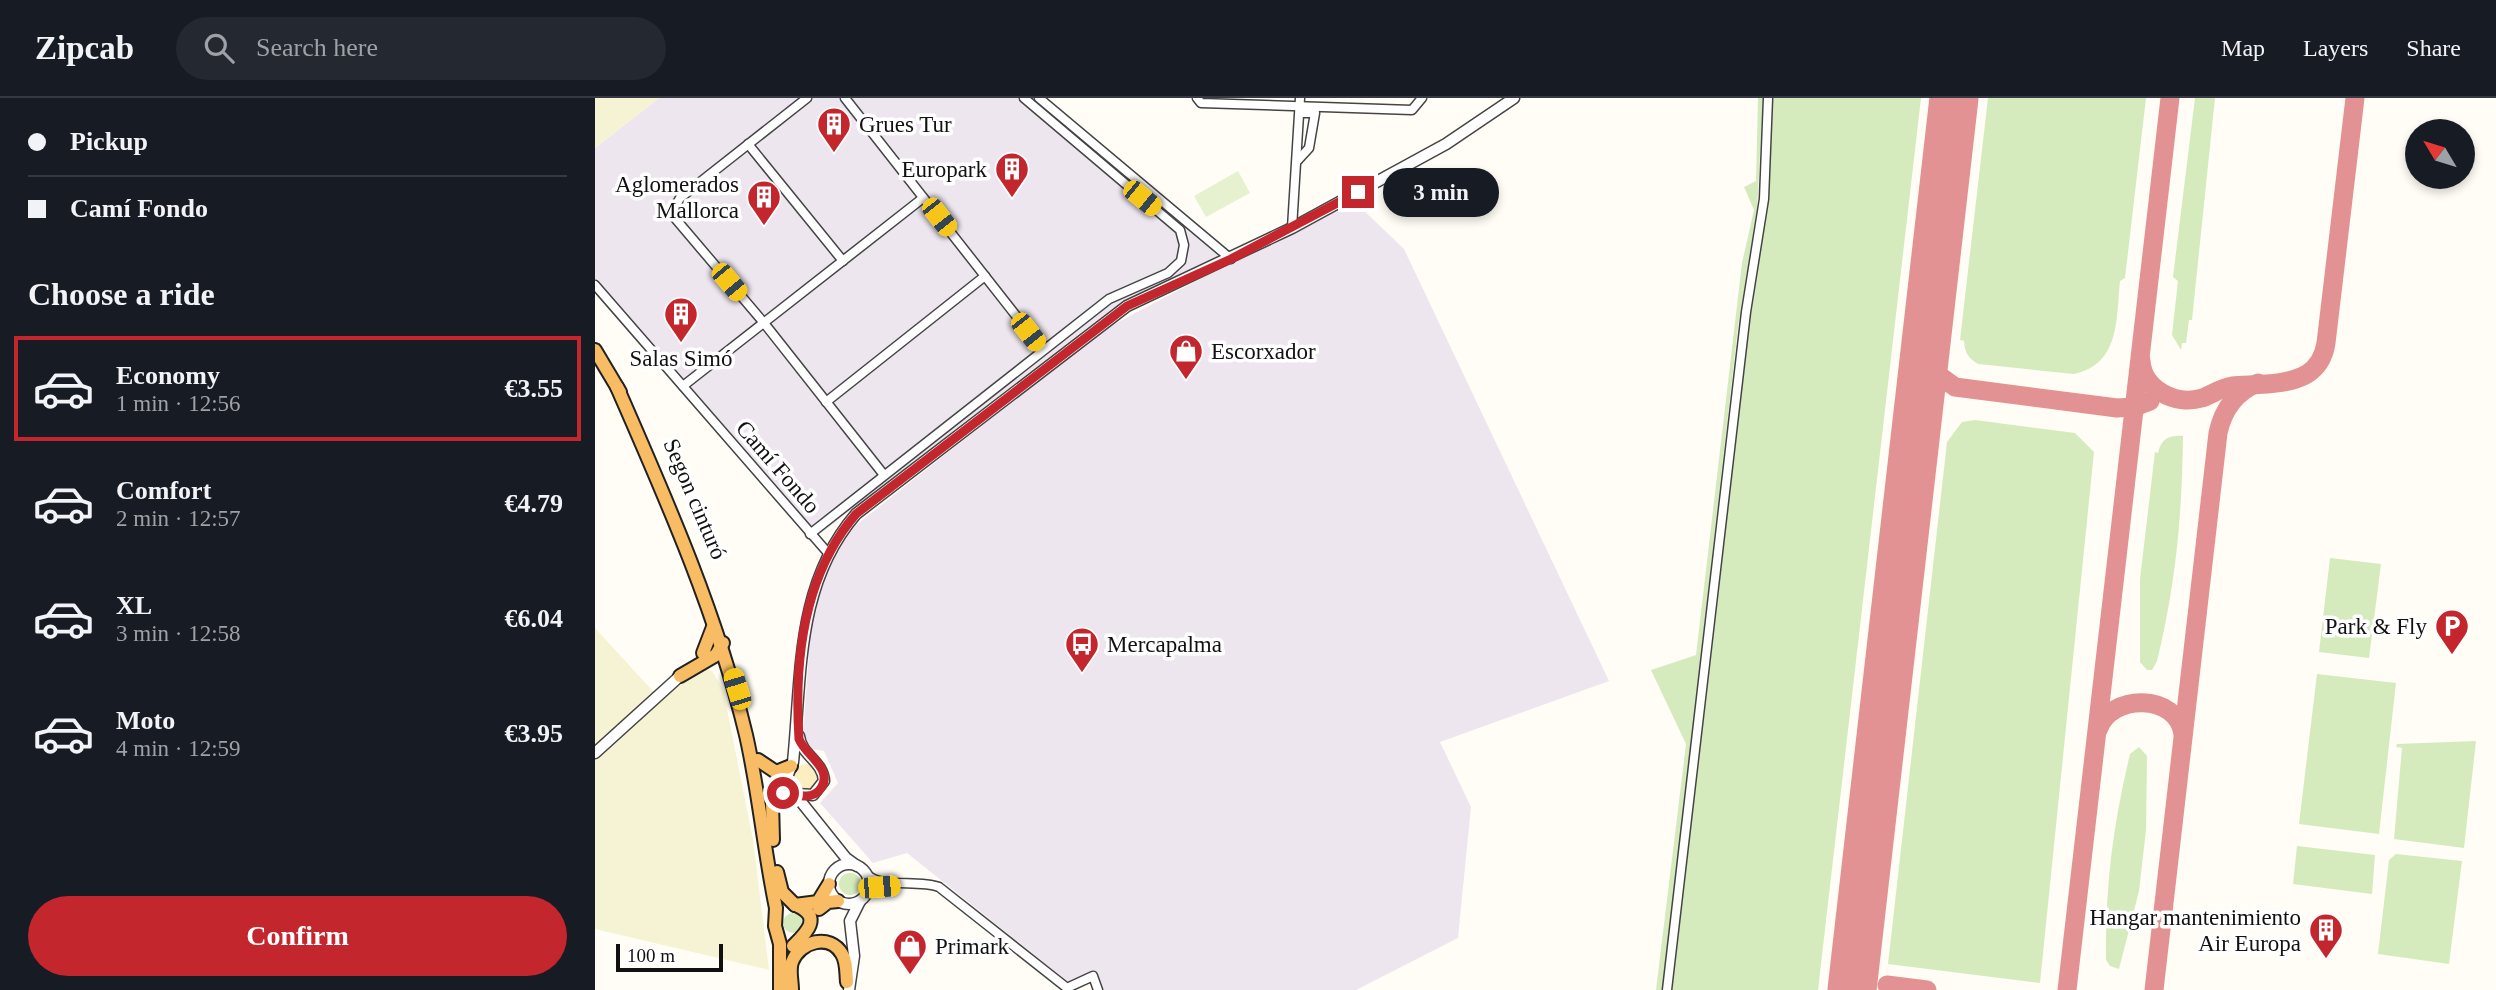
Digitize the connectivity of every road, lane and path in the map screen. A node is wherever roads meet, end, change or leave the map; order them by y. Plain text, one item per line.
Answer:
1 (807, 98) edge
2 (845, 98) edge
3 (1024, 98) edge
4 (1039, 98) edge
5 (1197, 98) edge
6 (1422, 98) edge
7 (1514, 98) edge
8 (1768, 98) edge
9 (1300, 105) edge
10 (748, 144) junction
11 (1298, 160) junction
12 (923, 198) junction
13 (1292, 228) junction
14 (1231, 259) junction
15 (843, 261) junction
16 (985, 276) junction
17 (595, 285) edge
18 (764, 323) junction
19 (595, 350) edge
20 (1043, 350) junction
21 (683, 386) junction
22 (617, 387) junction
23 (826, 402) junction
24 (884, 475) junction
25 (684, 520) junction
26 (810, 534) junction
27 (828, 554) junction
28 (712, 619) junction
29 (723, 654) junction
30 (702, 658) junction
31 (680, 676) joint
32 (745, 720) junction
33 (797, 724) junction
34 (595, 753) edge
35 (758, 760) junction
36 (817, 763) junction
37 (791, 766) junction
38 (818, 792) junction
39 (796, 794) junction
40 (819, 823) junction
41 (771, 829) junction
42 (833, 841) junction
43 (857, 866) junction
44 (867, 874) junction
45 (831, 879) junction
46 (902, 883) junction
47 (864, 897) junction
48 (839, 901) junction
49 (796, 905) junction
50 (776, 918) junction
51 (811, 925) junction
52 (778, 934) junction
53 (799, 940) junction
54 (847, 987) edge
55 (780, 990) edge
56 (789, 990) edge
57 (1098, 990) edge
58 (1667, 990) edge

1 - 10 street
2 - 12 street
3 - 20 street
4 - 14 street
5 - 9 street
6 - 9 street
7 - 13 street, Camí Fondo
8 - 58 street
9 - 11 street
9 - 11 street
10 - 15 street
10 - 18 street
11 - 13 street
12 - 15 street
12 - 16 street
13 - 14 street, Camí Fondo
14 - 27 street, Camí Fondo
15 - 18 street
16 - 20 street
16 - 23 street
17 - 21 street, Camí Fondo
18 - 21 street
18 - 23 street
19 - 22 highway, Segon cinturó
20 - 24 street
21 - 26 street, Camí Fondo
22 - 25 highway, Segon cinturó
22 - 28 highway, Segon cinturó
23 - 24 street
24 - 26 street
25 - 29 highway
25 - 32 highway, Segon cinturó
26 - 27 street, Camí Fondo
27 - 33 street
28 - 29 highway, Segon cinturó
28 - 30 highway
29 - 30 highway
29 - 32 highway
30 - 31 highway
30 - 32 highway
31 - 34 street
32 - 35 highway
32 - 50 highway
33 - 36 street
33 - 37 street
35 - 37 highway
35 - 41 highway
36 - 37 street
36 - 38 street
37 - 39 street
38 - 39 street
38 - 40 street
39 - 40 street
39 - 41 highway
40 - 42 street
41 - 49 highway
42 - 43 street
42 - 45 street
43 - 44 street
43 - 45 street
44 - 46 street
44 - 47 street
45 - 48 street
45 - 49 highway
46 - 47 street
46 - 57 street
47 - 48 street
47 - 54 street
48 - 51 highway
48 - 54 street
49 - 50 highway
49 - 51 highway
50 - 52 highway
51 - 53 highway
52 - 53 highway
52 - 55 highway
53 - 56 highway
54 - 56 highway

